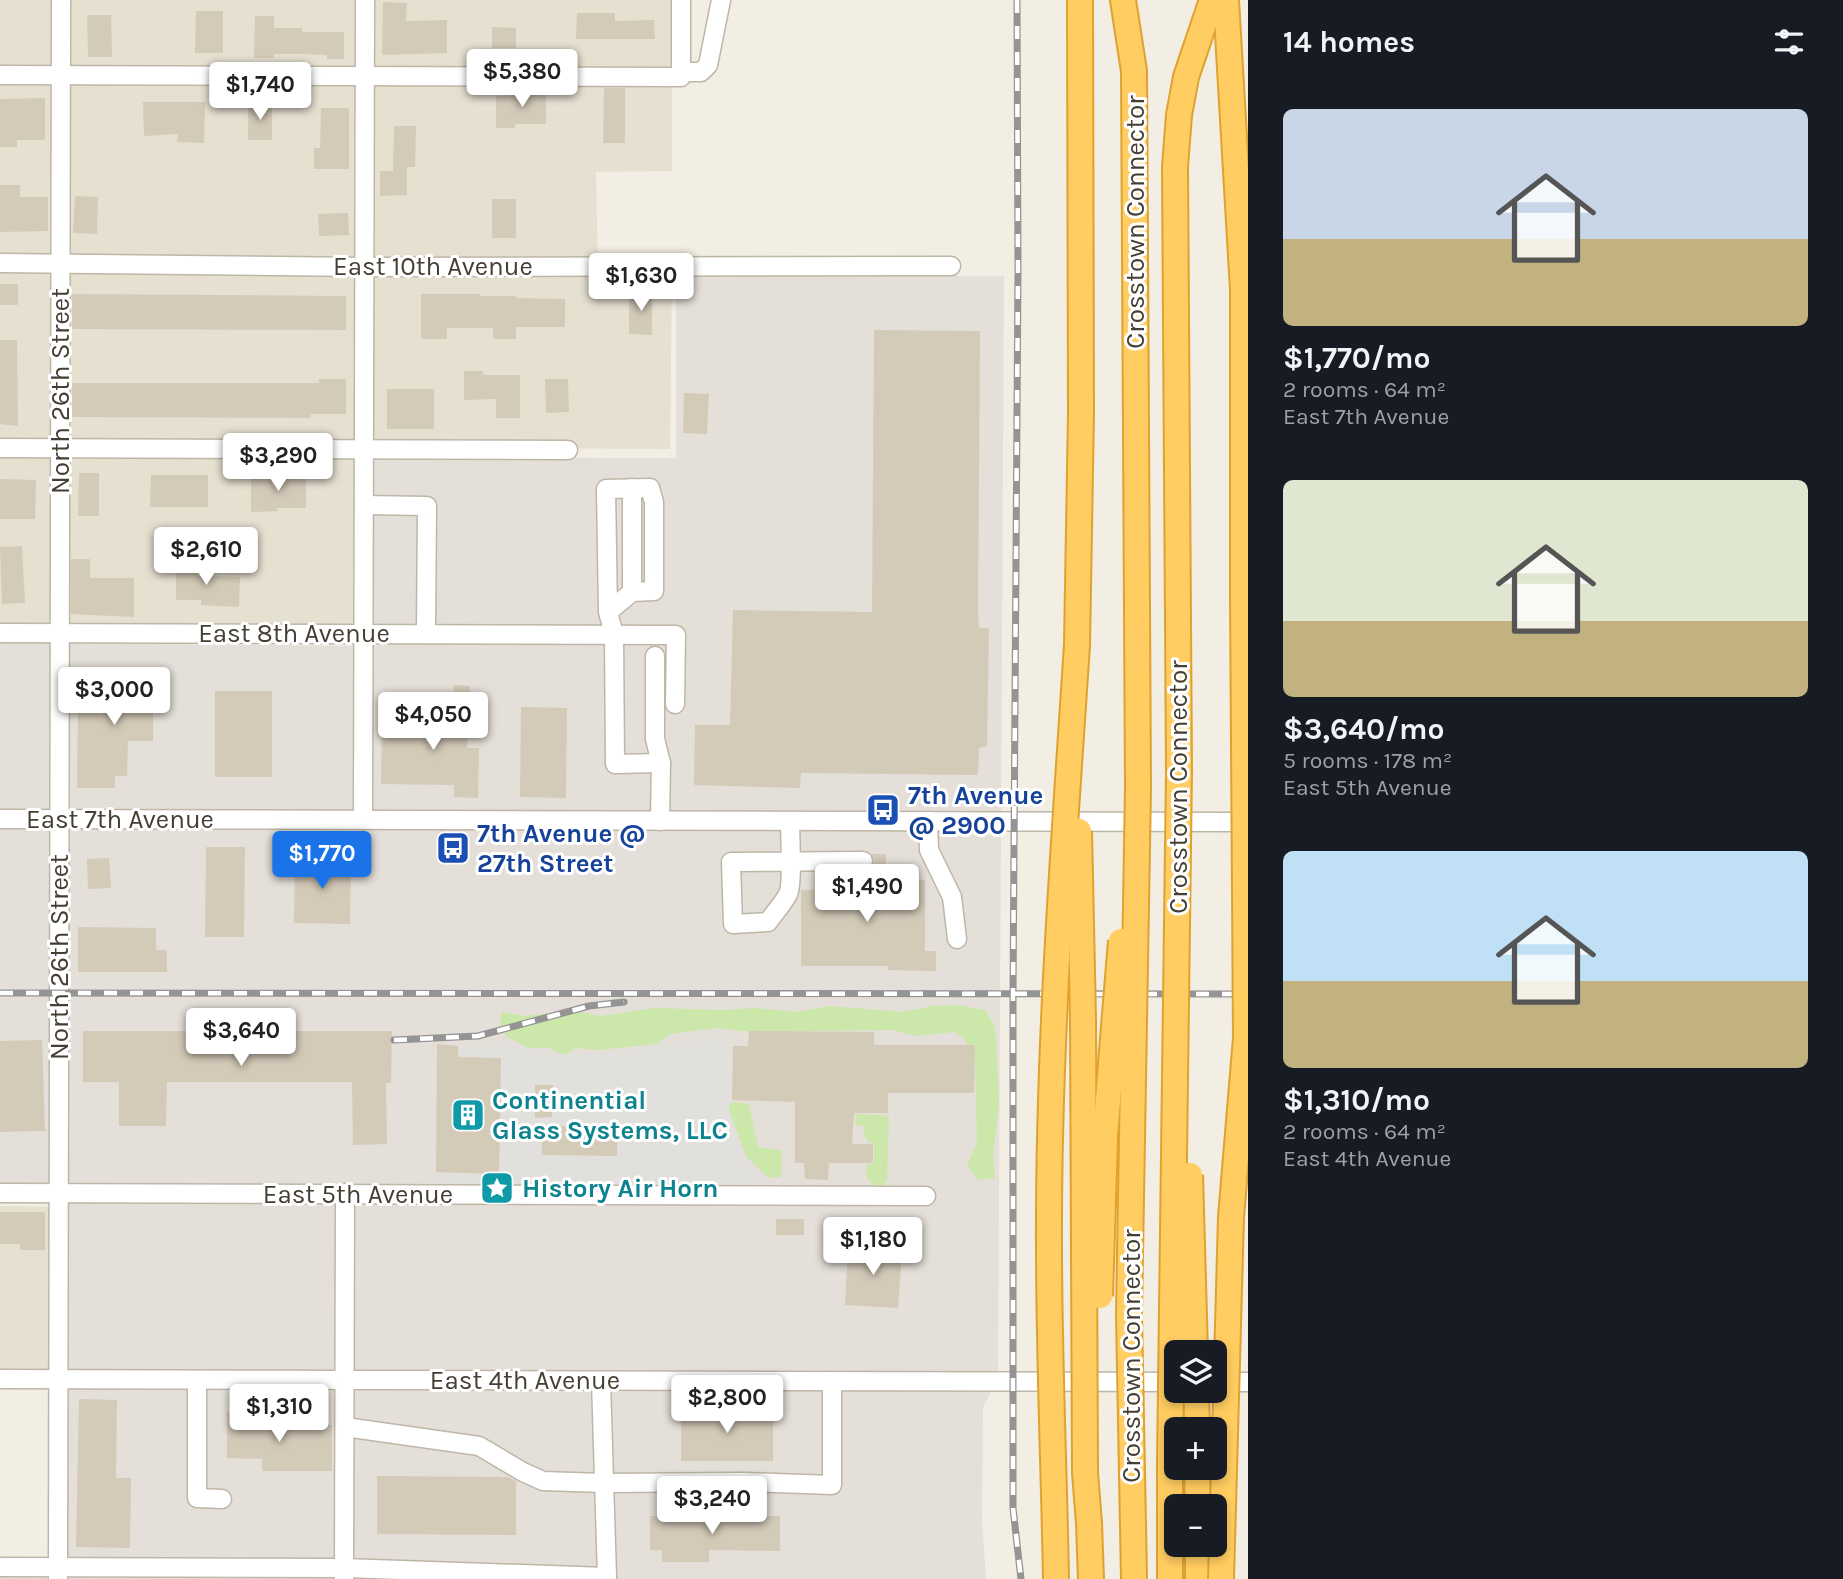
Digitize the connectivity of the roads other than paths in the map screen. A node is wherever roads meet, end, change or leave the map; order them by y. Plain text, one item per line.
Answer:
1 (61, 0) edge
2 (365, 0) edge
3 (681, 0) edge
4 (721, 0) edge
5 (1080, 0) edge
6 (1123, 0) edge
7 (1212, 0) edge
8 (1226, 0) edge
9 (681, 74) junction
10 (0, 75) edge
11 (61, 75) junction
12 (365, 76) junction
13 (0, 264) edge
14 (61, 264) junction
15 (951, 266) dead end
16 (364, 267) junction
17 (0, 449) edge
18 (60, 449) junction
19 (364, 449) junction
20 (568, 450) dead end
21 (364, 505) junction
22 (608, 612) junction
23 (0, 633) edge
24 (60, 633) junction
25 (363, 633) junction
26 (426, 633) junction
27 (614, 634) junction
28 (1077, 645) junction
29 (655, 656) dead end
30 (675, 704) dead end
31 (661, 763) junction
32 (1138, 788) junction
33 (0, 819) edge
34 (60, 819) junction
35 (363, 820) junction
36 (660, 821) junction
37 (790, 821) junction
38 (929, 821) junction
39 (1248, 822) edge
40 (1179, 846) junction
41 (790, 862) junction
42 (863, 862) dead end
43 (957, 939) dead end
44 (1246, 1038) junction
45 (1248, 1131) edge
46 (0, 1193) edge
47 (59, 1193) junction
48 (345, 1194) junction
49 (926, 1196) dead end
50 (1195, 1340) edge
51 (0, 1379) edge
52 (58, 1380) junction
53 (197, 1380) junction
54 (345, 1380) junction
55 (601, 1381) junction
56 (832, 1381) junction
57 (1164, 1382) edge
58 (1227, 1382) edge
59 (1248, 1382) edge
60 (345, 1427) junction
61 (604, 1483) junction
62 (222, 1499) dead end
63 (1090, 1523) junction
64 (1198, 1557) edge
65 (0, 1567) edge
66 (58, 1573) edge
67 (344, 1573) edge
68 (1056, 1579) edge
69 (1091, 1579) edge
70 (1134, 1579) edge
71 (1170, 1579) edge
72 (1198, 1579) edge
73 (1222, 1579) edge

1 - 11 street, North 26th Street
2 - 12 street
3 - 9 street
4 - 9 street
5 - 28 highway, Crosstown Connector
6 - 32 highway, Crosstown Connector
7 - 40 highway, Crosstown Connector, bridge
8 - 44 highway, bridge
9 - 12 street
10 - 11 street
11 - 12 street
11 - 14 street, North 26th Street
12 - 16 street
13 - 14 street, East 10th Avenue
14 - 16 street, East 10th Avenue
14 - 18 street, North 26th Street
15 - 16 street, East 10th Avenue
16 - 19 street
17 - 18 street
18 - 19 street
18 - 24 street, North 26th Street
19 - 20 street
19 - 21 street
21 - 25 street
21 - 26 street
22 - 22 street
22 - 27 street
23 - 24 street, East 8th Avenue
24 - 25 street, East 8th Avenue
24 - 34 street, North 26th Street
25 - 26 street, East 8th Avenue
25 - 35 street
26 - 27 street, East 8th Avenue
27 - 30 street, East 8th Avenue
27 - 31 street
28 - 63 highway, bridge
28 - 68 highway, Crosstown Connector, bridge
29 - 31 street
31 - 36 street
32 - 63 highway, bridge
32 - 70 highway, Crosstown Connector, bridge
33 - 34 street, East 7th Avenue
34 - 35 street, East 7th Avenue
34 - 47 street, North 26th Street
35 - 36 street, East 7th Avenue
36 - 37 street, East 7th Avenue
37 - 38 street, East 7th Avenue
37 - 41 street
38 - 39 street, East 7th Avenue
38 - 43 street
40 - 50 highway, bridge
40 - 71 highway, Crosstown Connector, bridge
41 - 41 street
41 - 42 street
44 - 45 highway, bridge
44 - 73 highway, bridge
46 - 47 street, East 5th Avenue
47 - 48 street, East 5th Avenue
47 - 52 street, North 26th Street
48 - 49 street, East 5th Avenue
48 - 54 street
51 - 52 street, East 4th Avenue
52 - 53 street, East 4th Avenue
52 - 66 street, North 26th Street
53 - 54 street, East 4th Avenue
53 - 62 street
54 - 55 street, East 4th Avenue
54 - 60 street
55 - 56 street, East 4th Avenue
55 - 61 street
56 - 57 street, East 4th Avenue
56 - 61 street
58 - 59 street
60 - 61 street
60 - 67 street
61 - 67 street
63 - 69 highway
64 - 72 highway
65 - 66 street
66 - 67 street

